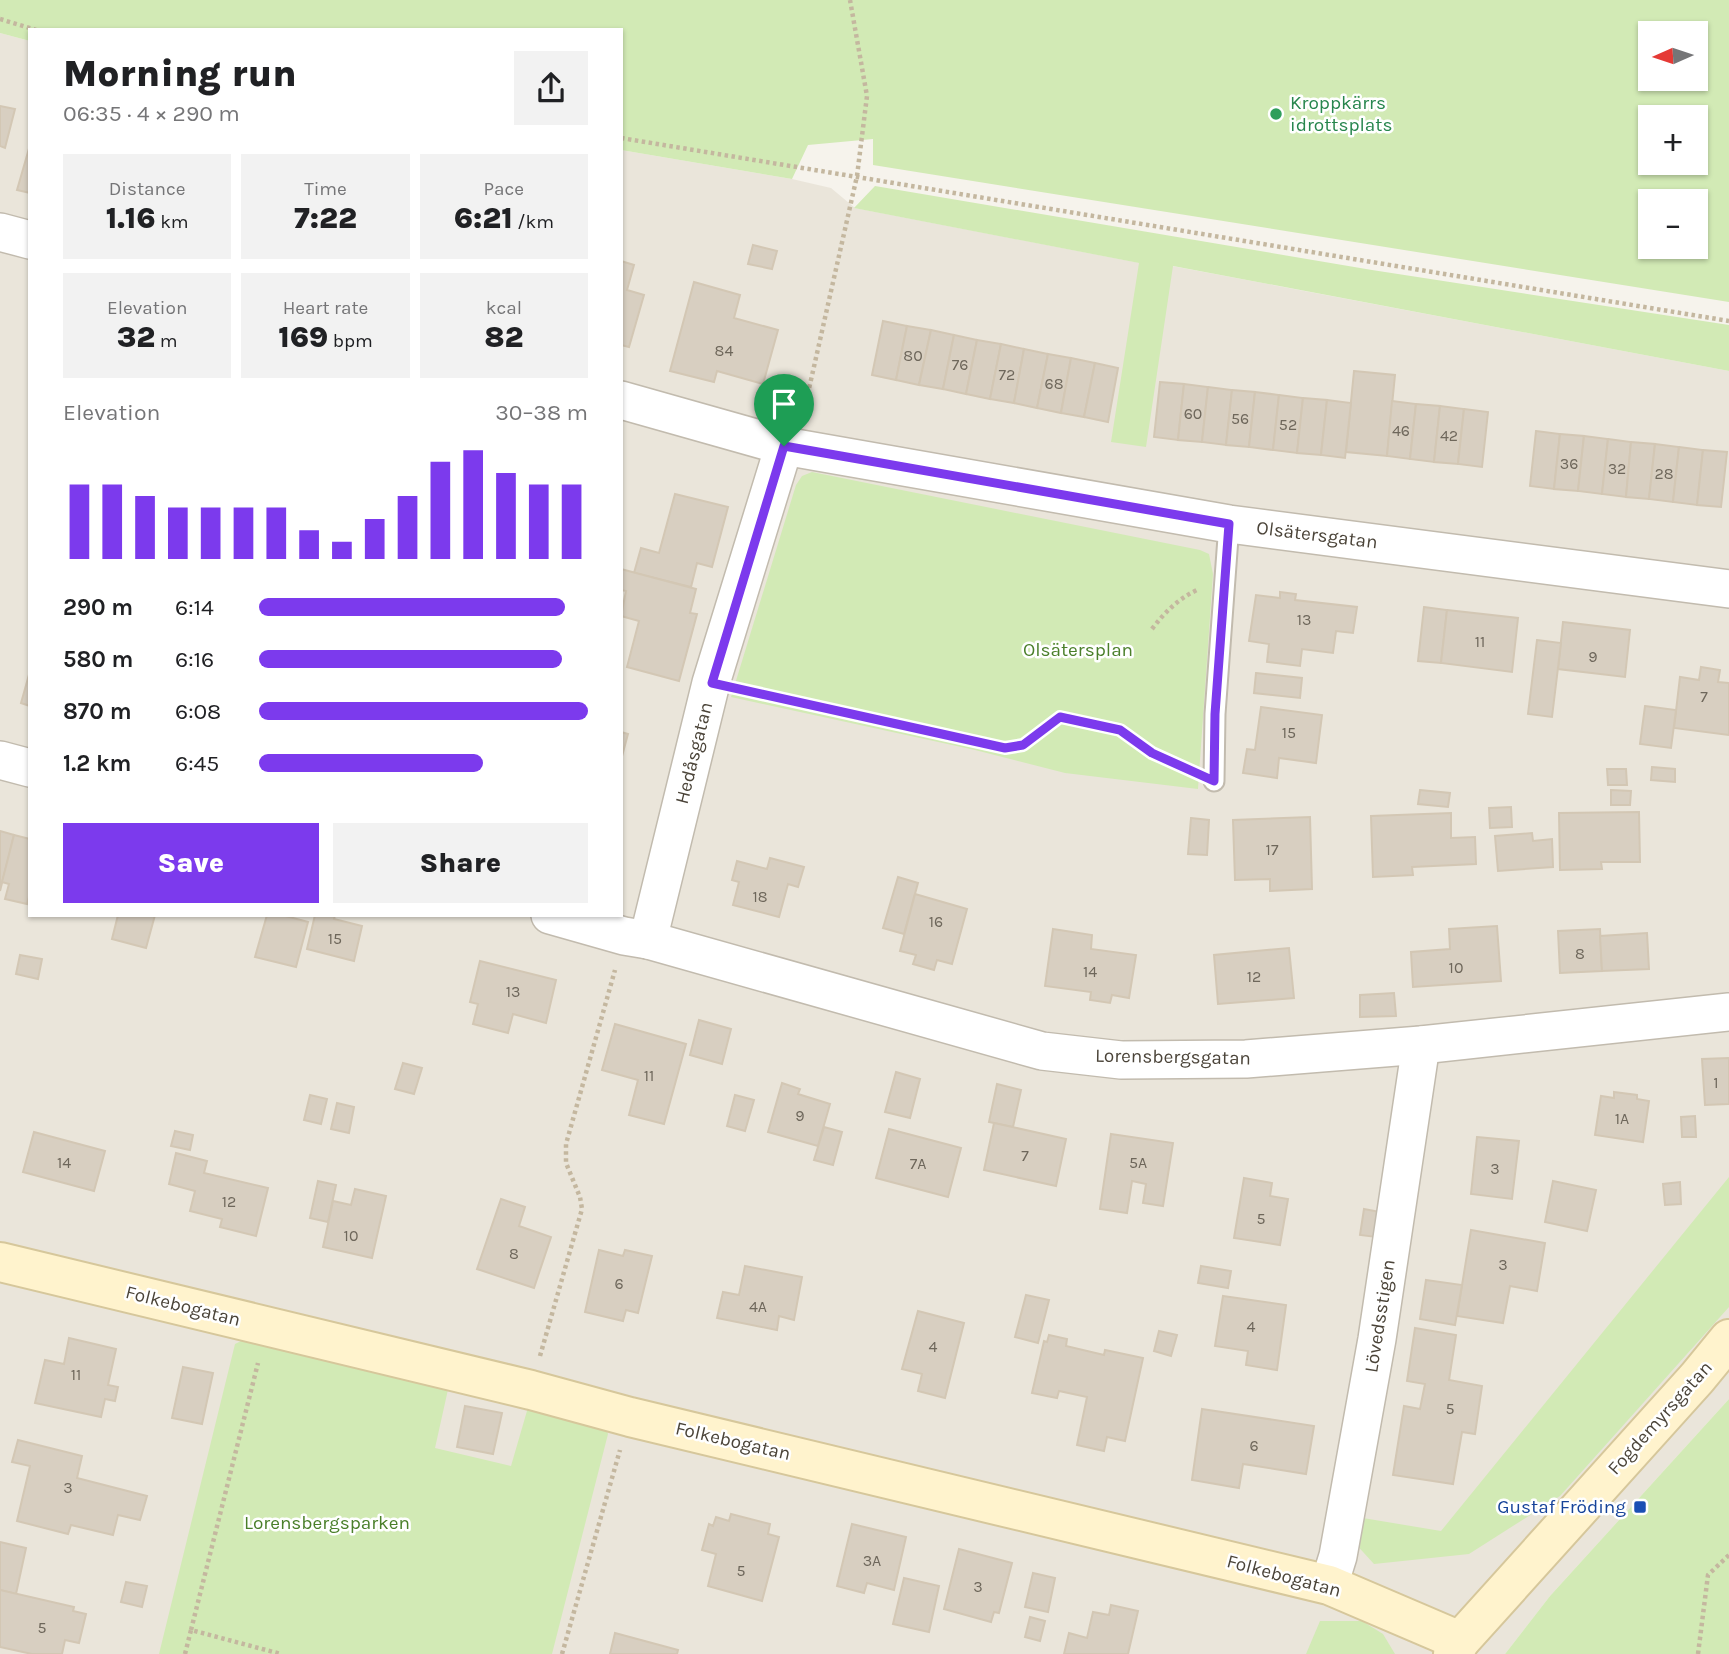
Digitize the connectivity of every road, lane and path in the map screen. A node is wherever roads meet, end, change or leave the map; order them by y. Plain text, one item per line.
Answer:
1 (850, 0) edge
2 (0, 19) edge
3 (29, 28) edge
4 (623, 138) edge
5 (857, 176) junction
6 (0, 232) edge
7 (28, 239) edge
8 (1729, 321) edge
9 (623, 401) edge
10 (784, 446) junction
11 (1229, 524) junction
12 (1224, 581) junction
13 (1729, 589) edge
14 (1152, 629) dead end
15 (712, 683) junction
16 (0, 760) edge
17 (28, 767) edge
18 (1214, 781) joint
19 (557, 917) edge
20 (636, 938) junction
21 (1729, 1012) edge
22 (1421, 1045) junction
23 (1, 1268) edge
24 (267, 1326) junction
25 (1729, 1339) edge
26 (531, 1390) junction
27 (630, 1417) junction
28 (1729, 1555) edge
29 (1329, 1585) junction
30 (191, 1630) junction
31 (1456, 1647) edge
32 (185, 1654) edge
33 (281, 1654) edge
34 (562, 1654) edge
35 (1698, 1654) edge

1 - 5 path
2 - 3 path
4 - 5 path
5 - 8 path
5 - 10 path
6 - 7 street
9 - 10 street, Olsätersgatan
10 - 11 street, Olsätersgatan
10 - 15 street, Hedåsgatan
11 - 12 lane
11 - 13 street, Olsätersgatan
12 - 14 path
12 - 18 lane
15 - 18 path
15 - 20 street, Hedåsgatan
16 - 17 street
19 - 20 street, Lorensbergsgatan
20 - 22 street, Lorensbergsgatan
20 - 26 path
21 - 22 street, Lorensbergsgatan
22 - 29 street, Lövedsstigen
23 - 24 street, Folkebogatan
24 - 26 street, Folkebogatan
24 - 30 path
25 - 31 street, Fogdemyrsgatan
26 - 27 street, Folkebogatan
27 - 29 street, Folkebogatan
27 - 34 path
28 - 35 path
29 - 31 street, Folkebogatan
30 - 32 path
30 - 33 path

